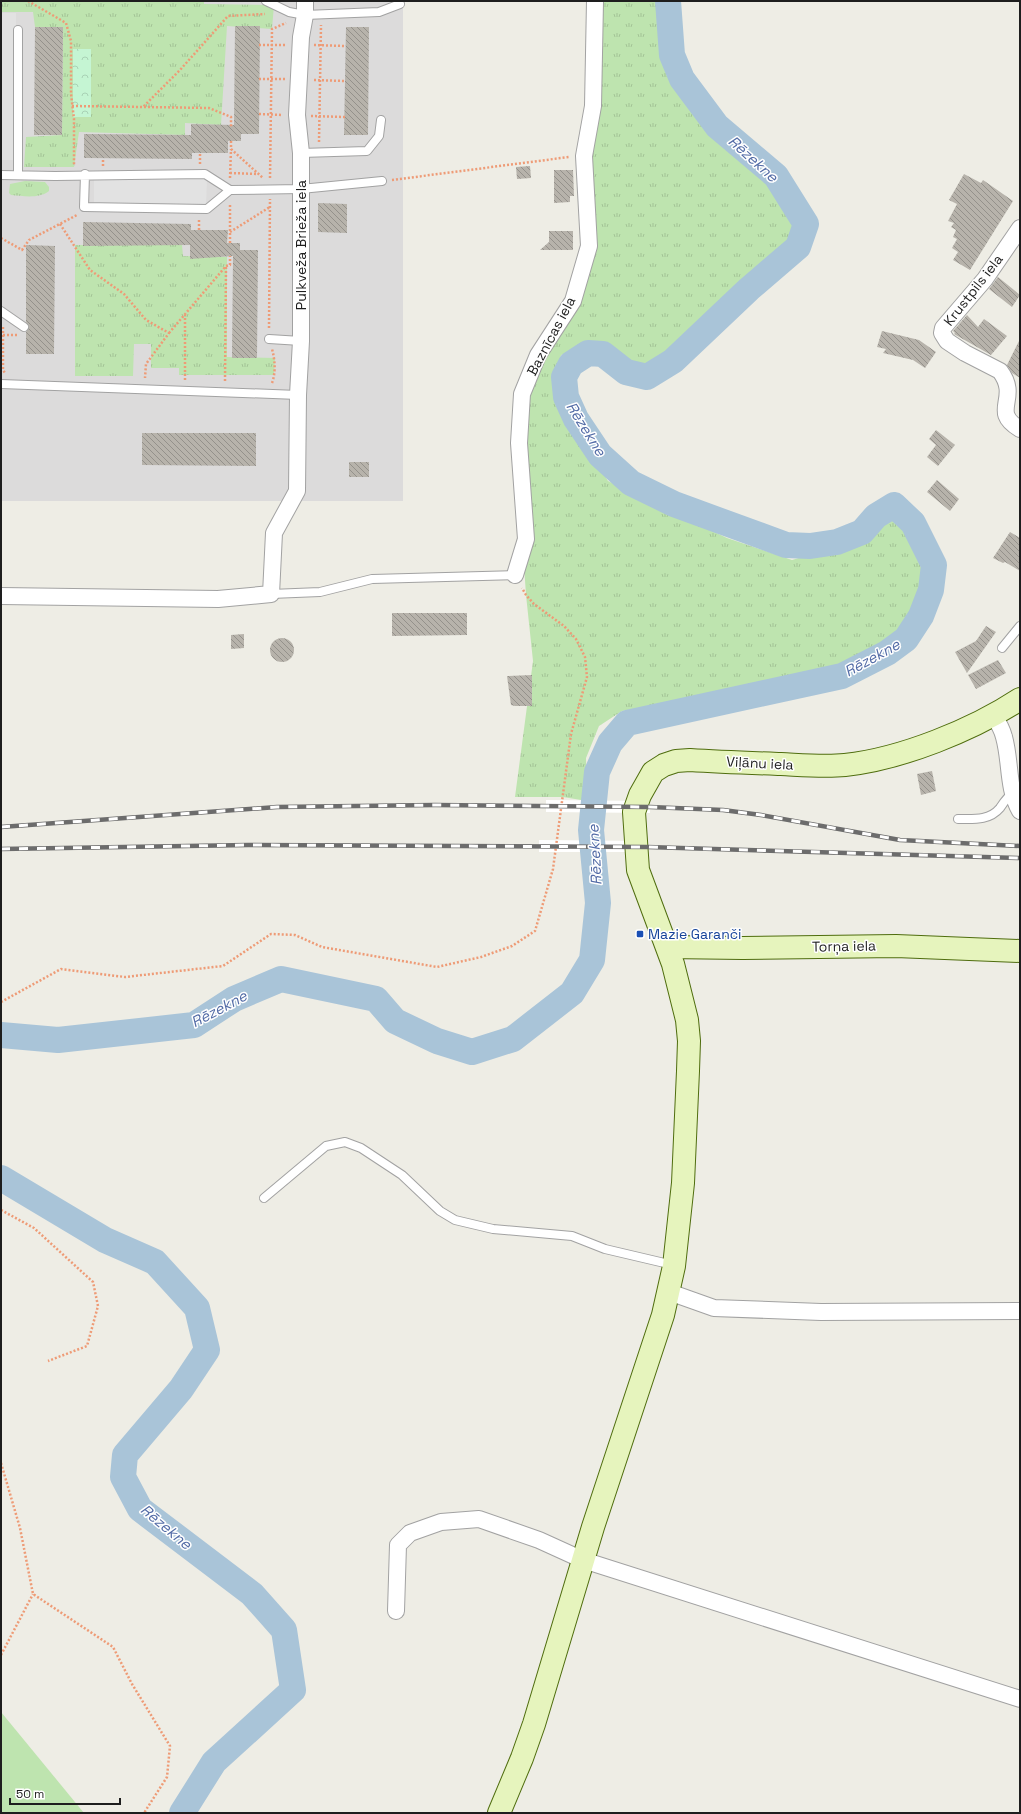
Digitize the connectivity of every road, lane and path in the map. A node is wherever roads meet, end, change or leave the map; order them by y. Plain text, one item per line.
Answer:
1 (28, 1) edge
2 (266, 1) edge
3 (595, 1) edge
4 (400, 4) dead end
5 (305, 8) edge
6 (269, 14) dead end
7 (321, 14) junction
8 (18, 30) dead end
9 (72, 106) junction
10 (143, 107) junction
11 (381, 120) dead end
12 (231, 127) dead end
13 (230, 141) dead end
14 (301, 153) junction
15 (318, 153) junction
16 (584, 156) junction
17 (230, 173) dead end
18 (85, 174) junction
19 (258, 174) junction
20 (1, 175) edge
21 (18, 175) junction
22 (74, 175) junction
23 (266, 181) dead end
24 (382, 181) joint
25 (301, 189) junction
26 (230, 190) junction
27 (270, 207) dead end
28 (92, 208) junction
29 (60, 224) junction
30 (1020, 228) edge
31 (230, 232) dead end
32 (1, 238) edge
33 (230, 256) dead end
34 (226, 266) junction
35 (2, 312) edge
36 (185, 315) junction
37 (24, 327) dead end
38 (169, 333) junction
39 (269, 339) dead end
40 (300, 341) junction
41 (7, 375) dead end
42 (138, 379) dead end
43 (146, 379) junction
44 (1, 384) edge
45 (145, 389) junction
46 (184, 390) junction
47 (225, 392) junction
48 (298, 394) junction
49 (1020, 429) edge
50 (515, 575) junction
51 (271, 594) junction
52 (1, 596) edge
53 (1020, 626) edge
54 (1002, 648) dead end
55 (1020, 699) edge
56 (994, 714) junction
57 (1013, 793) junction
58 (1020, 810) edge
59 (958, 819) dead end
60 (667, 947) junction
61 (1020, 951) edge
62 (1, 1002) edge
63 (264, 1198) dead end
64 (1, 1210) edge
65 (674, 1266) junction
66 (669, 1292) junction
67 (1020, 1311) edge
68 (48, 1361) dead end
69 (1, 1463) edge
70 (583, 1560) junction
71 (33, 1594) junction
72 (396, 1612) dead end
73 (1, 1655) edge
74 (1020, 1699) edge
75 (144, 1813) edge
76 (499, 1813) edge

1 - 9 path
2 - 5 lane
3 - 16 street, Baznīcas iela
4 - 7 lane
5 - 7 lane
5 - 14 street, Pulkveža Brieža iela
6 - 10 path
7 - 15 path
8 - 21 lane
9 - 10 path
9 - 22 path
10 - 12 path
11 - 15 lane
13 - 19 path
14 - 15 lane
14 - 25 street, Pulkveža Brieža iela
16 - 24 path
16 - 50 street, Baznīcas iela
17 - 19 path
18 - 22 lane
18 - 26 lane
18 - 28 lane
19 - 23 path
20 - 21 lane
21 - 22 lane
24 - 25 lane
25 - 26 lane
25 - 40 street, Pulkveža Brieža iela
26 - 28 lane
27 - 31 path
28 - 29 path
29 - 32 path
29 - 38 path
30 - 49 street, Krustpils iela
33 - 34 path
34 - 36 path
34 - 47 path
35 - 37 lane
35 - 41 path
36 - 38 path
36 - 46 path
38 - 43 path
39 - 40 lane
40 - 48 street, Pulkveža Brieža iela
42 - 43 path
43 - 45 path
44 - 45 lane
45 - 46 lane
46 - 47 lane
47 - 48 lane
48 - 51 street, Pulkveža Brieža iela
50 - 51 lane
50 - 62 path
51 - 52 street
53 - 54 lane
55 - 56 main road, Viļānu iela
56 - 57 street
56 - 60 main road, Viļānu iela
57 - 58 street
57 - 59 lane
60 - 61 main road, Torņa iela
60 - 65 main road, Viļānu iela
63 - 65 lane
64 - 68 path
65 - 66 main road, Viļānu iela
66 - 67 street
66 - 70 main road, Viļānu iela
69 - 71 path
70 - 72 street
70 - 74 street
70 - 76 main road, Viļānu iela
71 - 73 path
71 - 75 path

